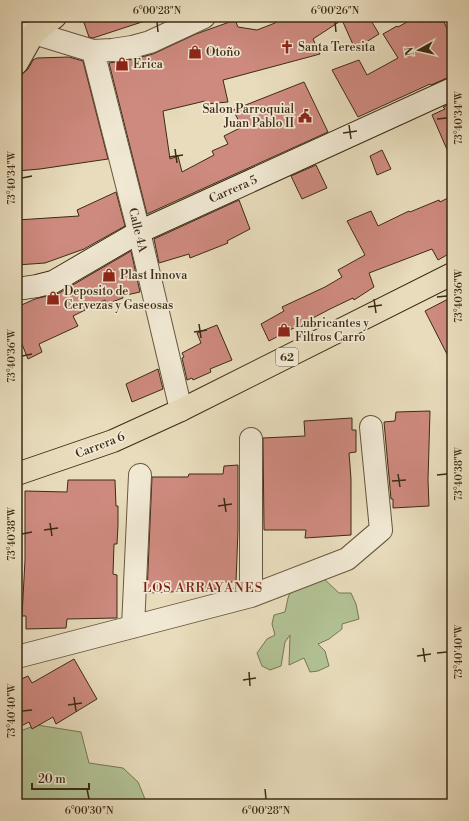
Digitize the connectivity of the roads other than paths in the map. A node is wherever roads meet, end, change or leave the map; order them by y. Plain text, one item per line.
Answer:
1 (55, 17) edge
2 (204, 17) edge
3 (26, 34) edge
4 (93, 51) junction
5 (17, 63) edge
6 (452, 89) edge
7 (139, 232) junction
8 (452, 274) edge
9 (17, 289) edge
10 (180, 410) junction
11 (371, 427) dead end
12 (251, 440) dead end
13 (17, 474) edge
14 (140, 475) dead end
15 (251, 596) junction
16 (133, 627) junction
17 (17, 657) edge

1 - 3 main road
2 - 4 street
3 - 4 street
3 - 5 main road
4 - 7 street, Calle 4A
6 - 7 street, Carrera 5
7 - 9 street, Carrera 5
7 - 10 street, Calle 4A
8 - 10 main road, 62
10 - 13 main road, Carrera 6 / 62
11 - 15 street
12 - 15 street
14 - 16 street
15 - 16 street
16 - 17 street

